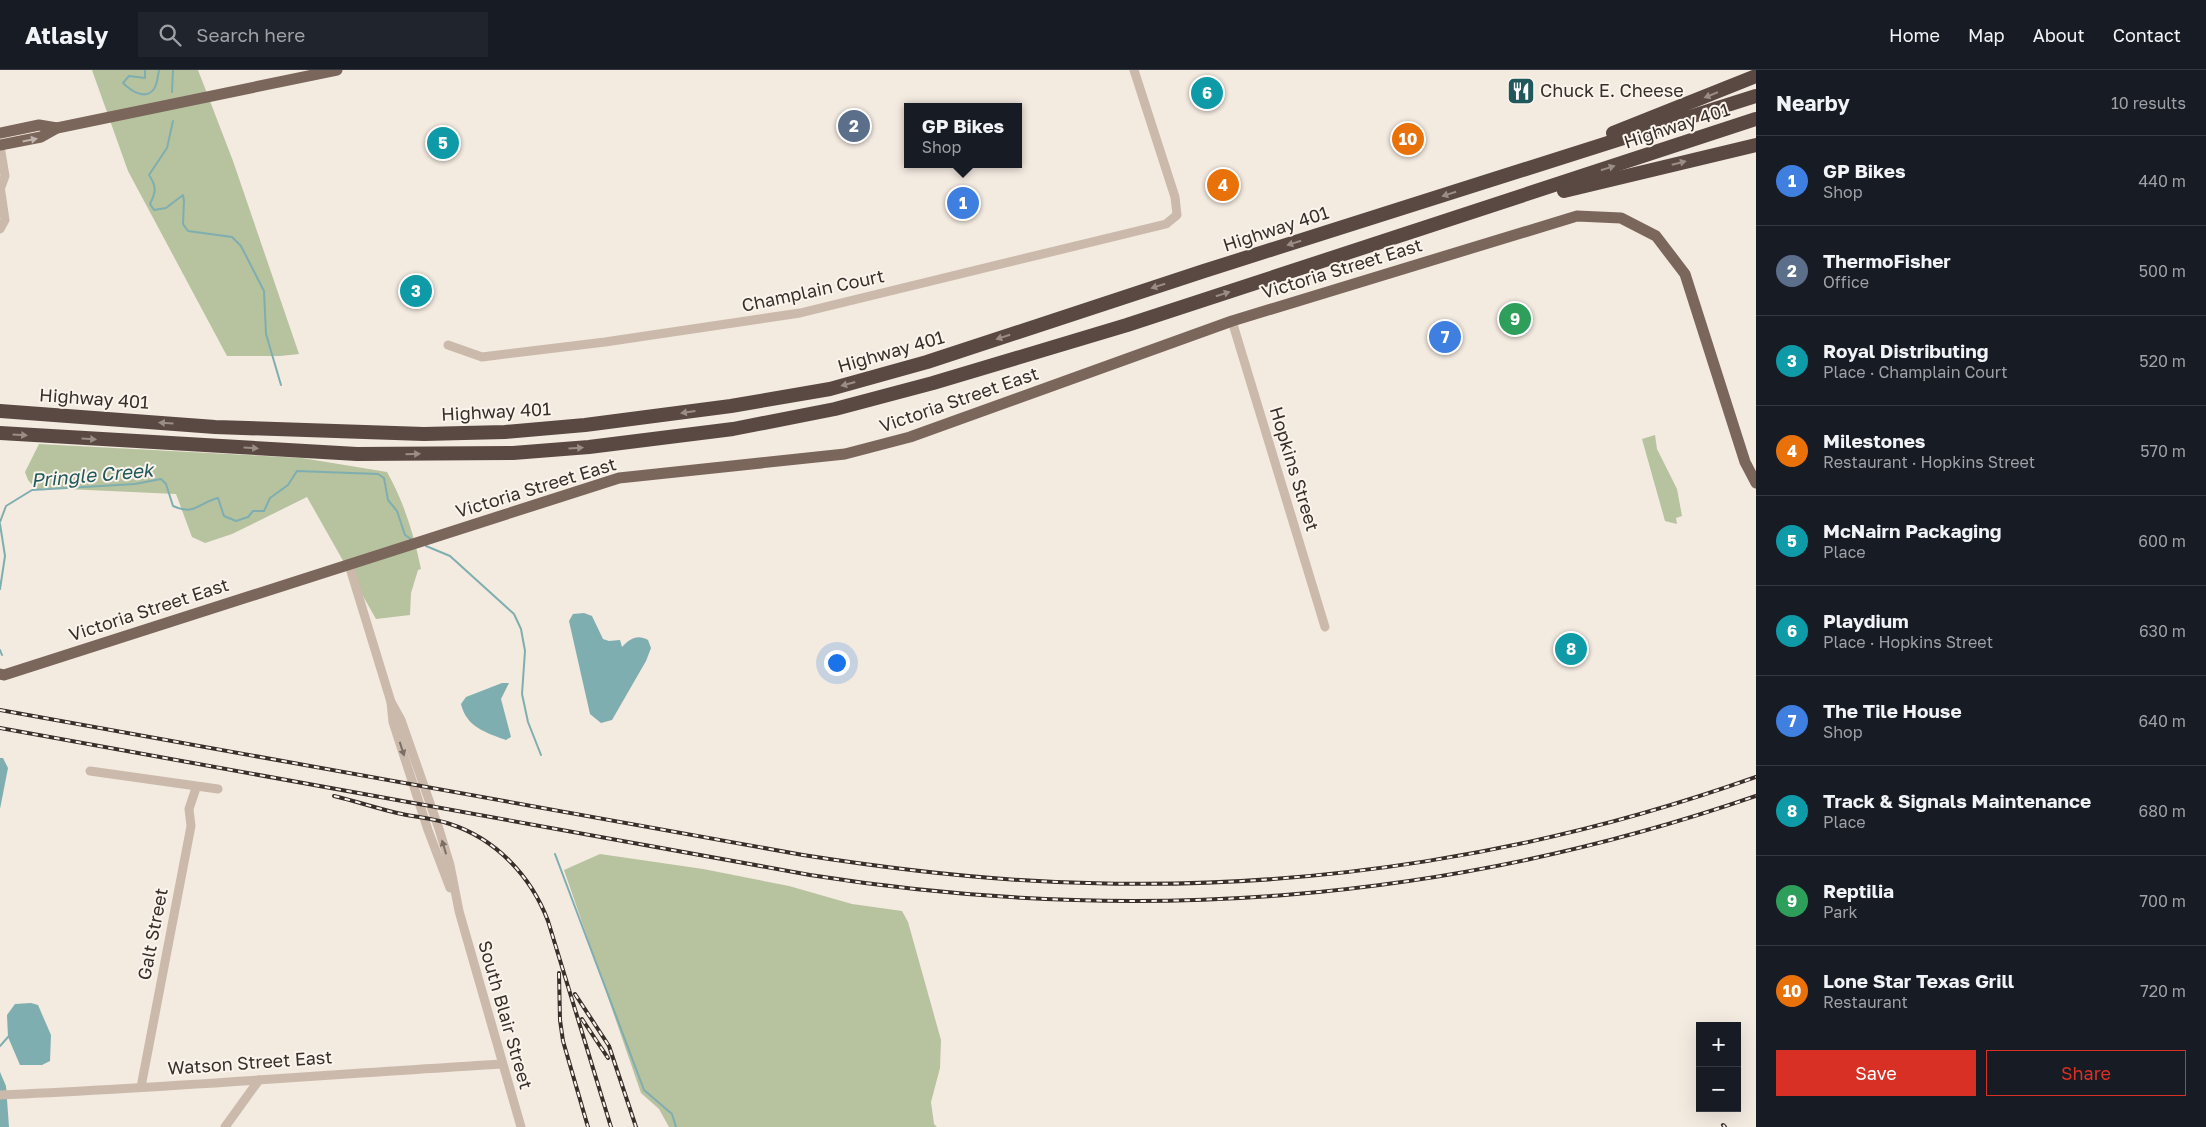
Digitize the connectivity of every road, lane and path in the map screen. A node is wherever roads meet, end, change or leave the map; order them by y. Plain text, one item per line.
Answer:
1 (337, 70) edge
2 (1134, 70) edge
3 (1756, 76) edge
4 (1756, 96) edge
5 (1756, 119) edge
6 (57, 128) junction
7 (0, 133) edge
8 (1756, 145) edge
9 (0, 146) edge
10 (1496, 179) junction
11 (0, 187) edge
12 (1462, 216) junction
13 (0, 229) edge
14 (1232, 321) junction
15 (448, 345) dead end
16 (0, 410) edge
17 (0, 433) edge
18 (1756, 483) edge
19 (349, 565) junction
20 (1325, 627) dead end
21 (1, 676) edge
22 (90, 771) dead end
23 (196, 788) junction
24 (218, 789) dead end
25 (502, 1064) junction
26 (259, 1080) junction
27 (140, 1087) junction
28 (0, 1095) edge
29 (225, 1127) edge
30 (521, 1127) edge

1 - 6 main road
2 - 15 street, Champlain Court
3 -> 10 highway
4 - 10 highway, Highway 401
12 -> 5 highway, Highway 401
6 - 7 main road
9 -> 6 main road
12 -> 8 highway
9 - 11 street
10 -> 16 highway, Highway 401
11 - 13 street
17 -> 12 highway, Highway 401
14 - 18 main road, Victoria Street East
14 - 19 main road, Victoria Street East
14 - 20 street, Hopkins Street
19 - 21 main road, Victoria Street East
19 - 25 street, South Blair Street
22 - 23 street
23 - 24 street
23 - 27 street, Galt Street
25 - 26 street, Watson Street East
25 - 30 street, South Blair Street
26 - 27 street, Watson Street East
26 - 29 street
27 - 28 street, Watson Street East

